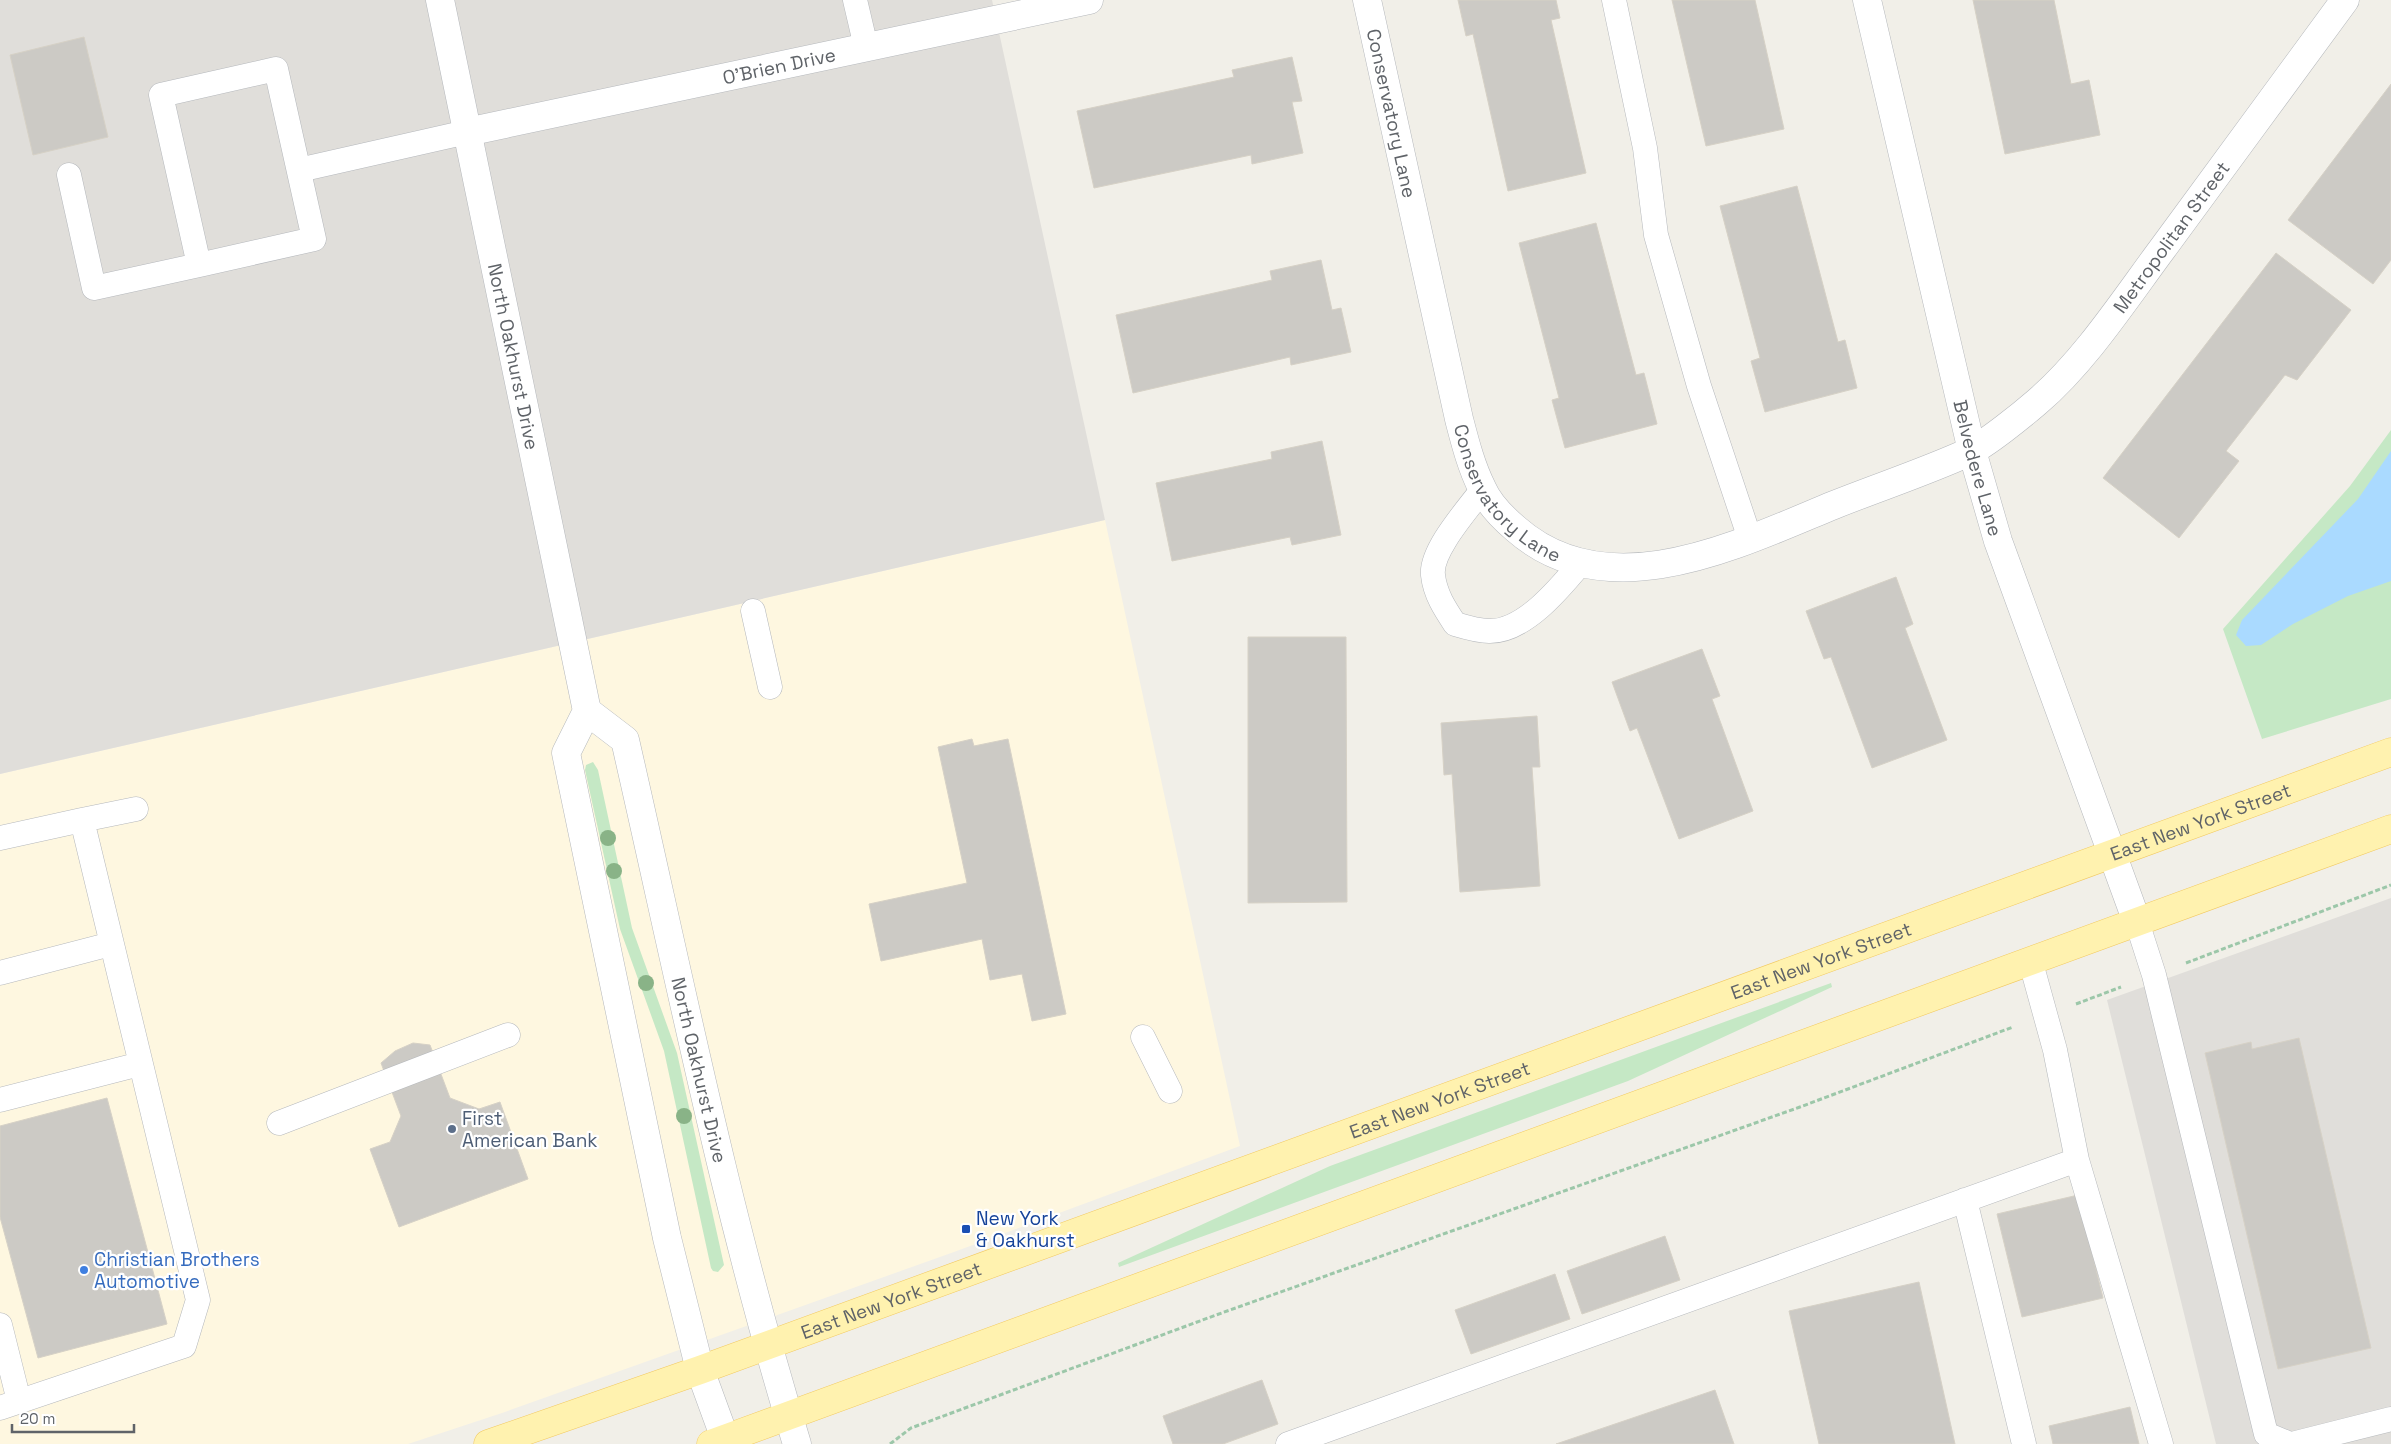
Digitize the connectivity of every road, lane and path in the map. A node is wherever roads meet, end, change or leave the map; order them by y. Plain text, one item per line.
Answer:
1 (440, 0) edge
2 (855, 0) edge
3 (1089, 0) edge
4 (1367, 0) edge
5 (1614, 0) edge
6 (1867, 0) edge
7 (2345, 0) edge
8 (866, 48) junction
9 (467, 132) junction
10 (298, 170) junction
11 (69, 175) dead end
12 (199, 265) junction
13 (1972, 450) junction
14 (1482, 490) junction
15 (1750, 539) junction
16 (1580, 564) junction
17 (753, 611) dead end
18 (770, 687) dead end
19 (588, 711) junction
20 (2391, 752) edge
21 (136, 809) dead end
22 (82, 820) junction
23 (2391, 830) edge
24 (0, 838) edge
25 (2113, 853) junction
26 (2391, 885) edge
27 (2137, 922) junction
28 (111, 944) junction
29 (2031, 962) junction
30 (0, 973) edge
31 (2154, 975) junction
32 (2046, 1014) junction
33 (508, 1035) dead end
34 (1143, 1037) dead end
35 (140, 1064) junction
36 (1170, 1091) dead end
37 (0, 1100) edge
38 (279, 1123) dead end
39 (2077, 1160) junction
40 (1965, 1200) junction
41 (0, 1325) edge
42 (767, 1346) junction
43 (700, 1370) junction
44 (10, 1405) edge
45 (788, 1416) junction
46 (2391, 1419) edge
47 (721, 1442) edge
48 (488, 1444) edge
49 (797, 1444) edge
50 (890, 1444) edge
51 (1288, 1444) edge
52 (2024, 1444) edge
53 (2160, 1444) edge
54 (2291, 1444) edge

1 - 9 street, North Oakhurst Drive
2 - 8 lane
3 - 8 street, O'Brien Drive
4 - 14 street, Conservatory Lane
5 - 15 lane
6 - 13 street, Belvedere Lane
7 - 13 street, Metropolitan Street
8 - 9 street, O'Brien Drive
9 - 10 lane
9 - 19 street, North Oakhurst Drive
10 - 12 lane
10 - 12 lane
11 - 12 lane
13 - 15 street, Conservatory Lane
13 - 25 street, Belvedere Lane
14 - 16 street, Conservatory Lane
14 - 16 lane
15 - 16 street, Conservatory Lane
17 - 18 lane
19 - 42 street, North Oakhurst Drive
19 - 43 street
20 - 25 main road, East New York Street
21 - 22 lane
22 - 24 lane
22 - 28 lane
23 - 27 main road
25 - 27 street, Belvedere Lane
25 - 42 main road, East New York Street
26 - 31 path
27 - 29 main road
27 - 31 lane
28 - 30 lane
28 - 35 lane
29 - 32 lane
29 - 45 main road
31 - 32 path
31 - 54 lane
32 - 39 lane
32 - 50 path
33 - 38 lane
34 - 36 lane
35 - 37 lane
35 - 44 lane
39 - 40 lane
39 - 53 lane
40 - 51 lane
40 - 52 lane
41 - 44 lane
42 - 43 main road, East New York Street
42 - 45 street, North Oakhurst Drive
43 - 47 street
43 - 48 main road, East New York Street
45 - 47 main road
45 - 49 street, North Oakhurst Drive
46 - 54 lane

